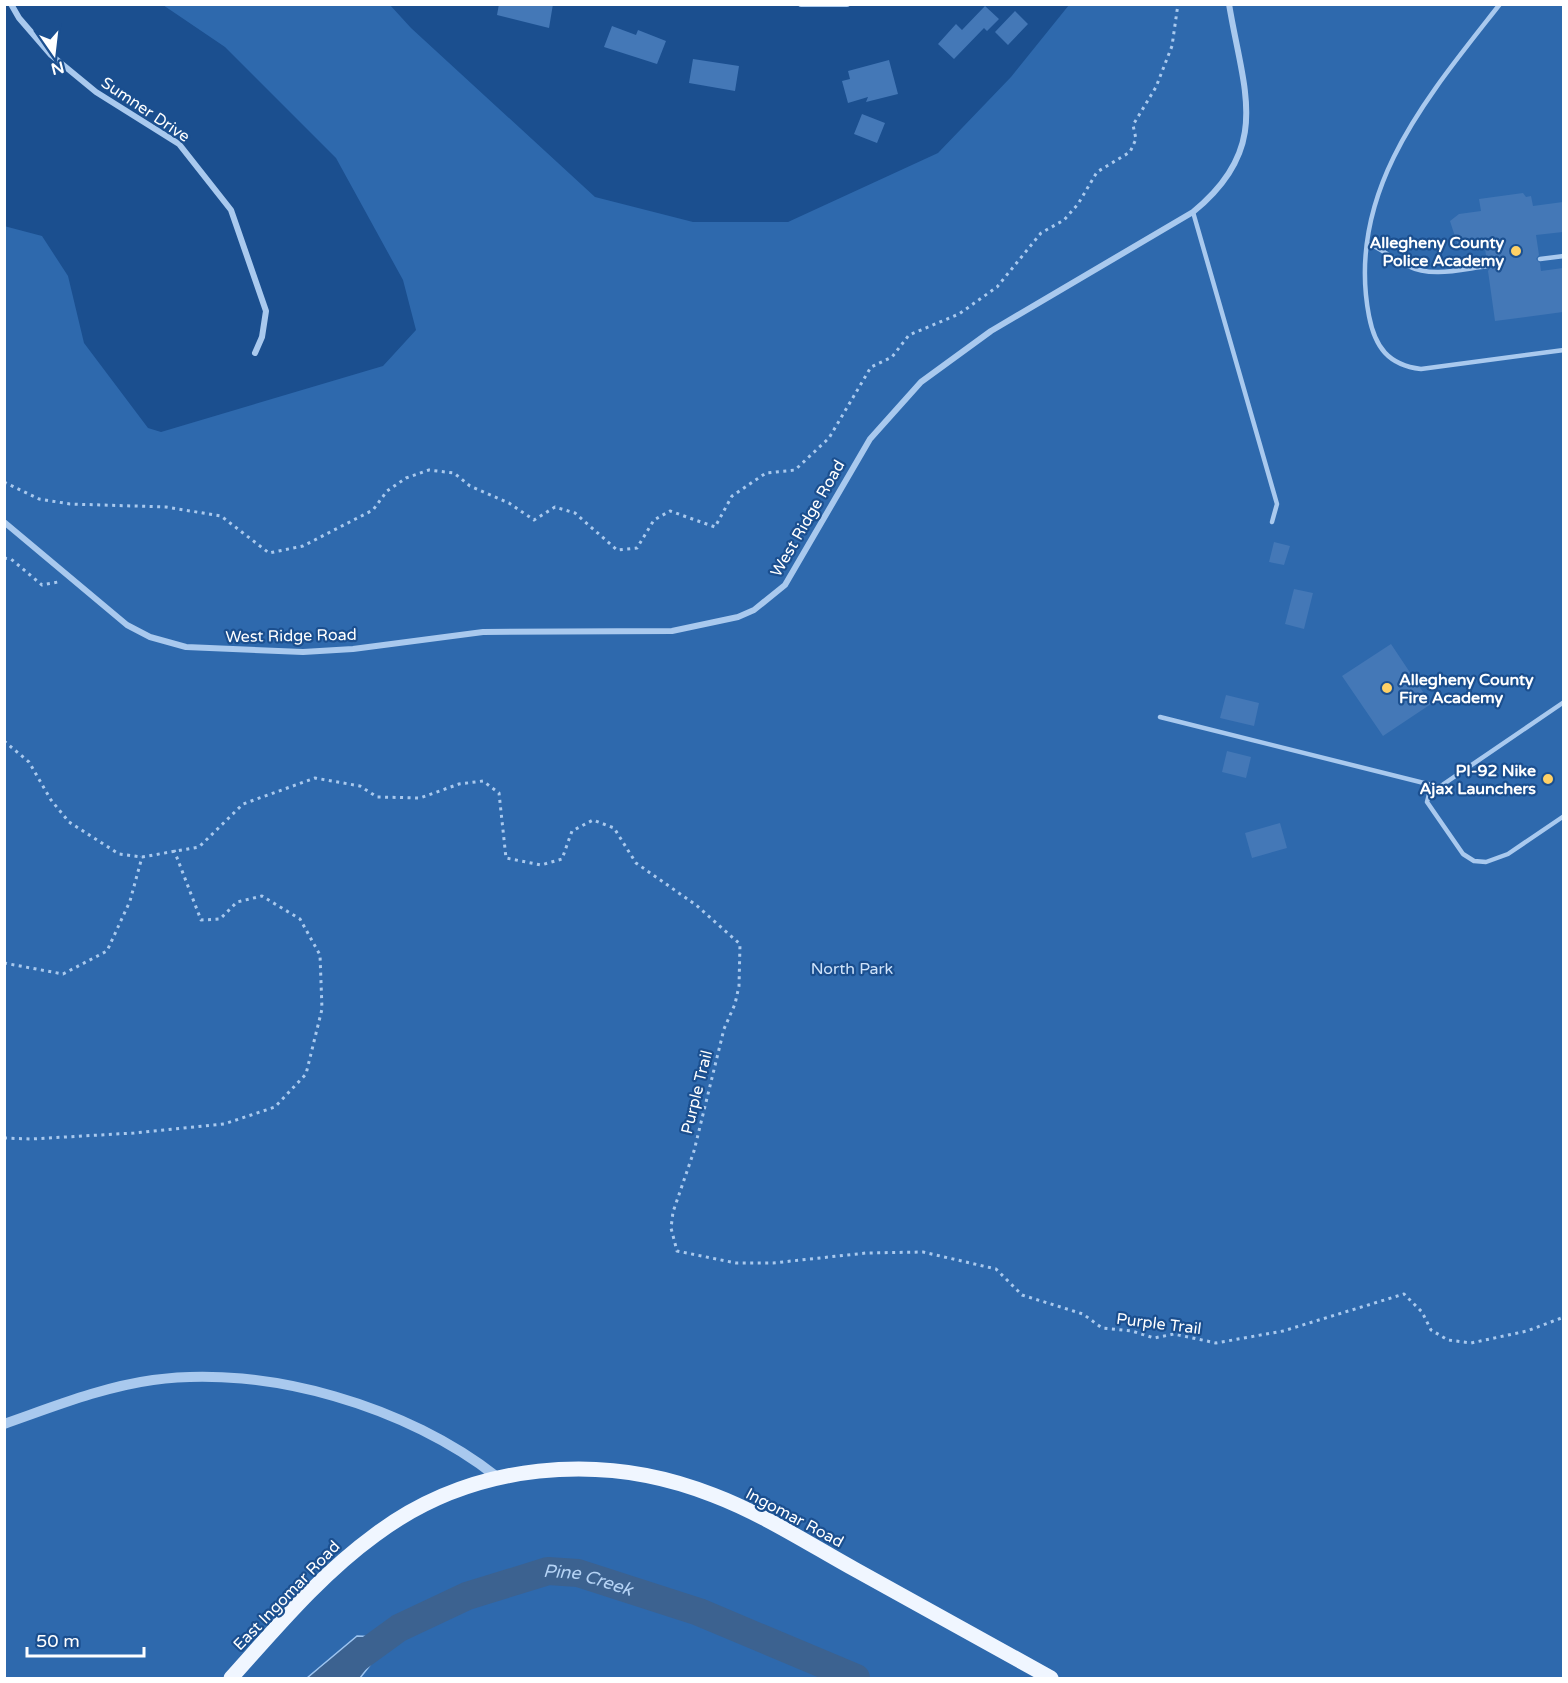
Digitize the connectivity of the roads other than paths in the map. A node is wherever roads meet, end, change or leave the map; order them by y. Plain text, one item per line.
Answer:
1 (11, 4) edge
2 (801, 4) edge
3 (847, 4) edge
4 (1229, 4) edge
5 (1500, 4) edge
6 (1193, 212) junction
7 (1367, 243) junction
8 (1563, 256) edge
9 (1540, 259) dead end
10 (1488, 266) dead end
11 (1563, 350) edge
12 (255, 353) dead end
13 (4, 522) edge
14 (1272, 522) dead end
15 (1563, 702) edge
16 (1160, 717) dead end
17 (1440, 787) junction
18 (1563, 816) edge
19 (4, 1424) edge
20 (497, 1477) junction
21 (231, 1678) edge
22 (1051, 1678) edge

1 - 12 street, Sumner Drive
2 - 3 street
4 - 6 street, West Ridge Road
5 - 7 lane
6 - 13 street, West Ridge Road
6 - 14 lane
7 - 10 lane
7 - 11 lane
8 - 9 lane
15 - 17 lane
16 - 17 lane
17 - 18 lane
19 - 20 street
20 - 21 main road, East Ingomar Road
20 - 22 main road, Ingomar Road

